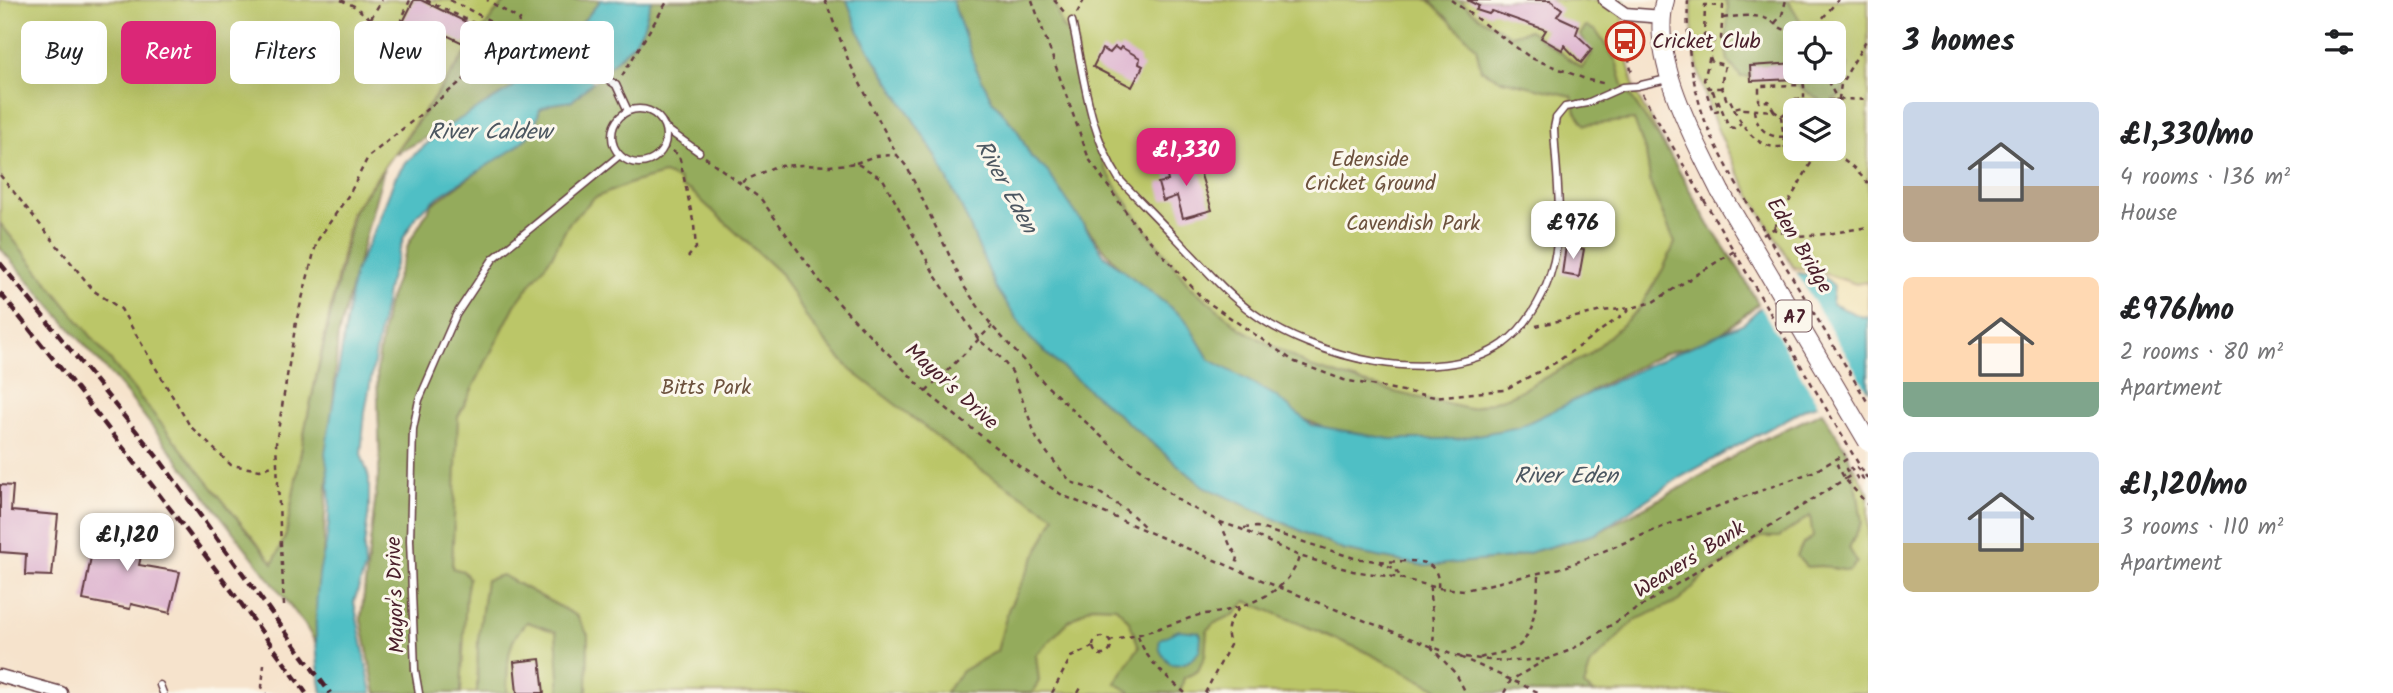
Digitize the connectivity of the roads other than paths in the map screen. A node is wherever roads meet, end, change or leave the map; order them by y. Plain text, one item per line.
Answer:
1 (1605, 0) edge
2 (1663, 6) edge
3 (1072, 21) road end
4 (1670, 78) junction
5 (614, 83) edge
6 (628, 111) junction
7 (665, 128) junction
8 (699, 152) road end
9 (620, 155) junction
10 (1868, 442) edge
11 (0, 676) edge
12 (160, 685) dead end
13 (61, 693) edge
14 (163, 693) edge
15 (418, 693) edge

1 - 2 street
2 - 4 main road, A7
3 - 4 lane
4 - 10 main road, Eden Bridge / A7, bridge
5 - 6 lane
6 - 7 lane
6 - 9 lane
7 - 8 lane
7 - 9 lane
9 - 15 lane, Mayor's Drive
11 - 13 street
12 - 14 lane

